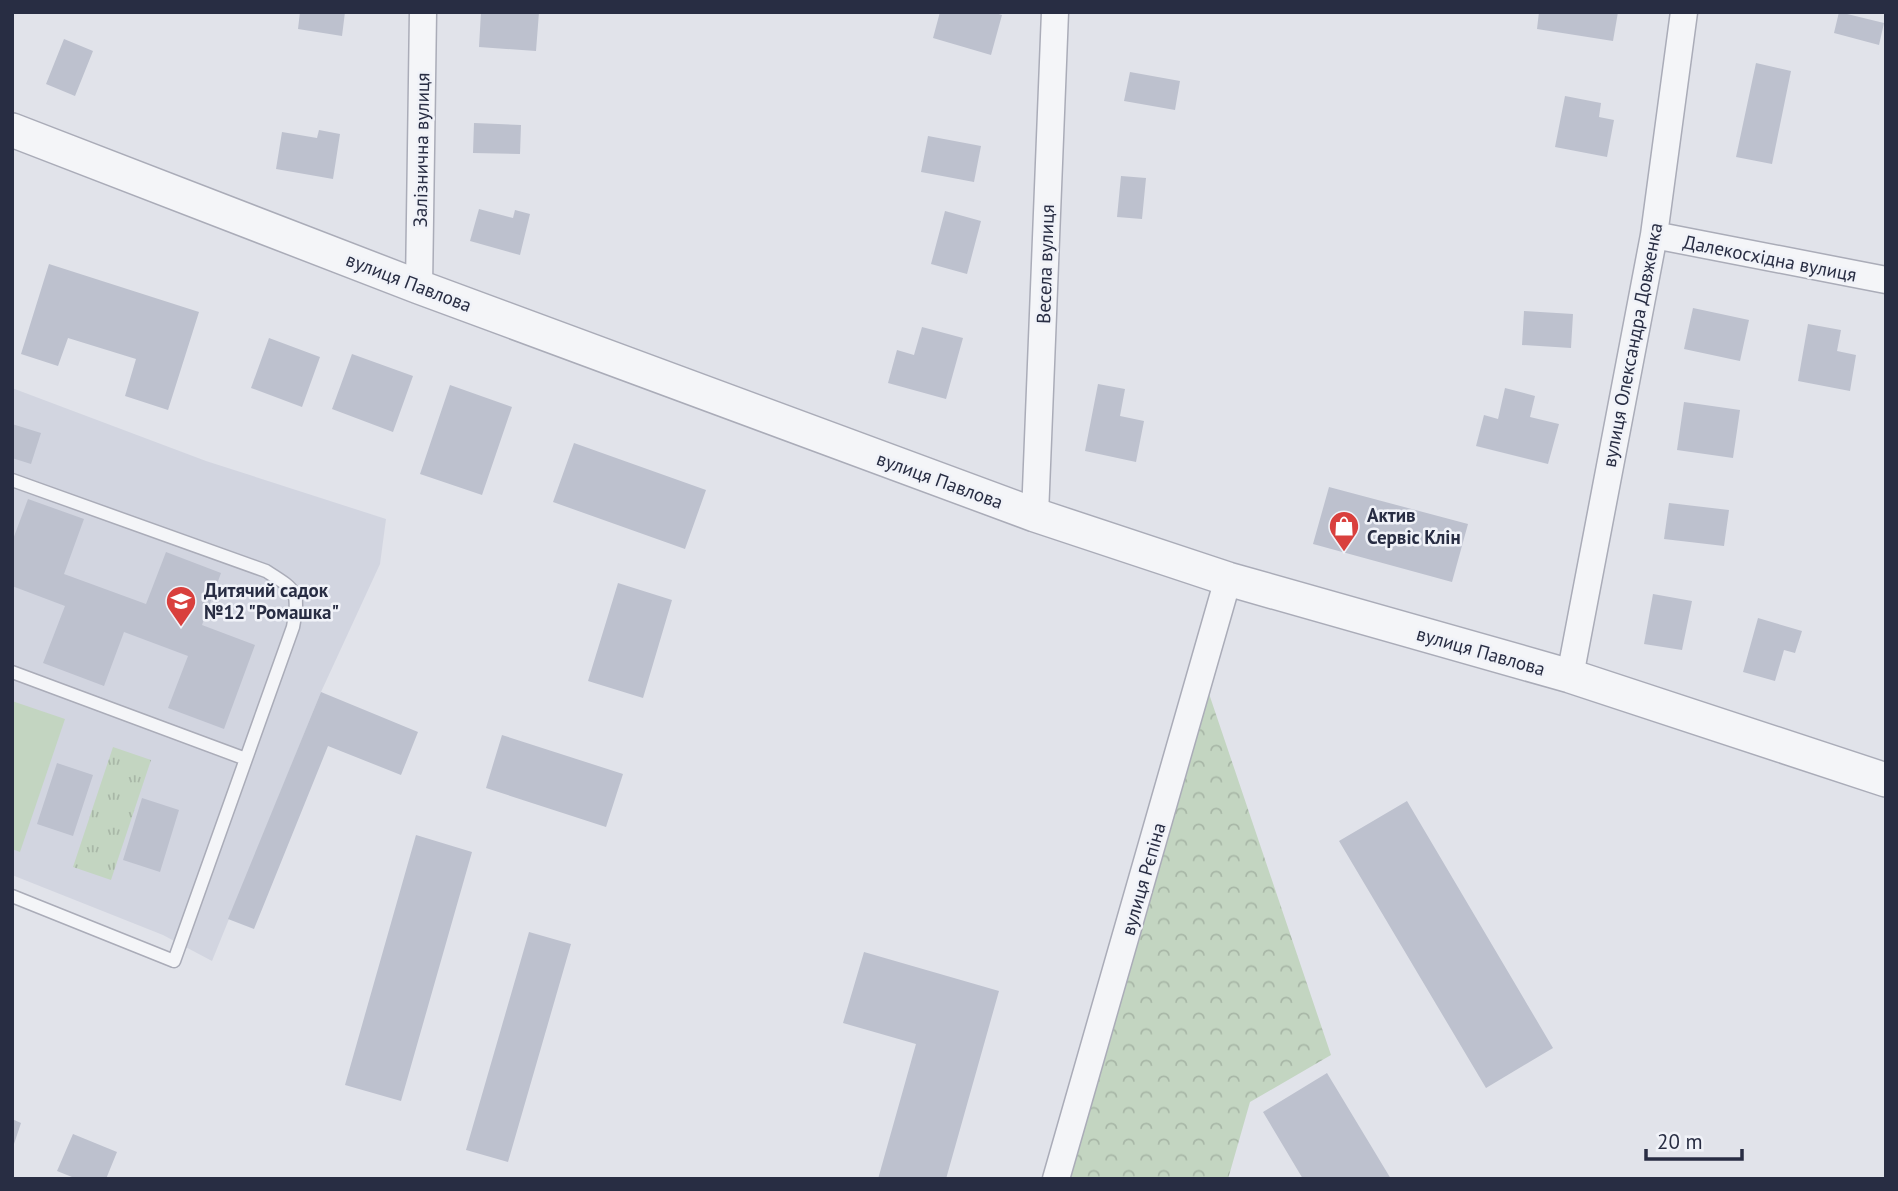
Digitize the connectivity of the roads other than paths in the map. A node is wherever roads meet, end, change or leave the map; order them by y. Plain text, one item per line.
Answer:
1 (424, 12) edge
2 (1055, 12) edge
3 (1684, 12) edge
4 (12, 130) edge
5 (1654, 235) junction
6 (1886, 280) edge
7 (419, 287) junction
8 (12, 480) edge
9 (1035, 515) junction
10 (1228, 579) junction
11 (12, 672) edge
12 (1570, 676) junction
13 (246, 759) junction
14 (1886, 780) edge
15 (12, 896) edge
16 (1056, 1179) edge

1 - 7 street, Залізнична вулиця
2 - 9 street, Весела вулиця
3 - 5 street, вулиця Олександра Довженка
4 - 7 street, вулиця Павлова
5 - 6 street, Далекосхідна вулиця
5 - 12 street, вулиця Олександра Довженка
7 - 9 street, вулиця Павлова
8 - 13 lane
9 - 10 street, вулиця Павлова
10 - 12 street, вулиця Павлова
10 - 16 street, вулиця Рєпіна
11 - 13 lane
12 - 14 street, вулиця Павлова
13 - 15 lane

